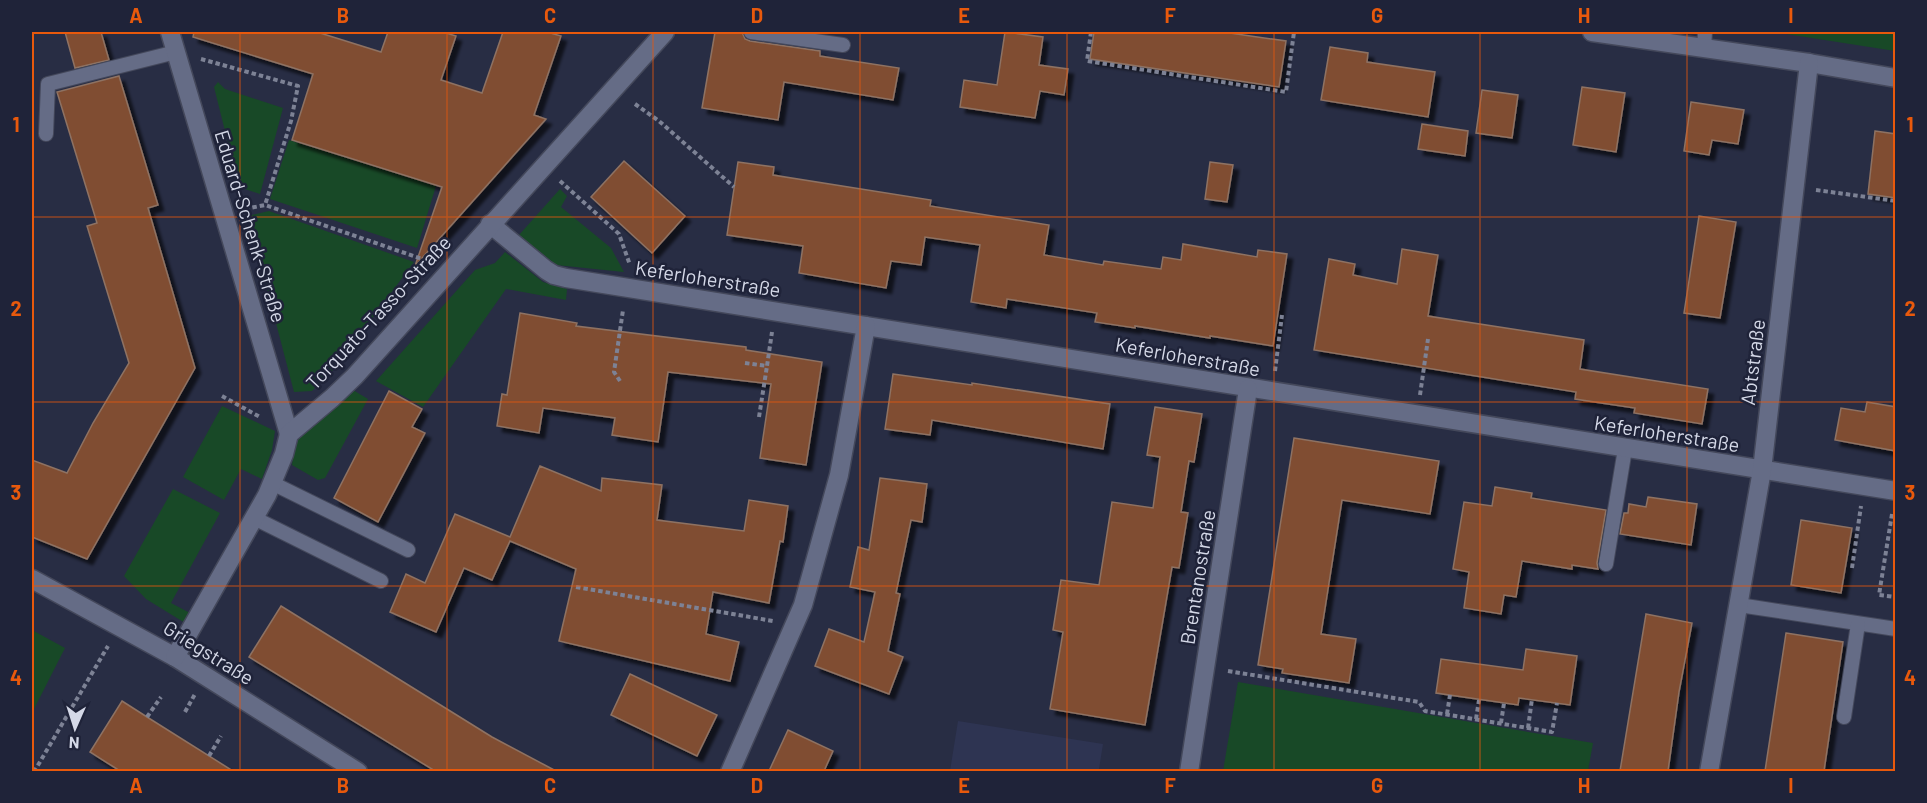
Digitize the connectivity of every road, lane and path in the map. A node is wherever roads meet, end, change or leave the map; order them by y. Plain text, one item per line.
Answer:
1 (170, 32) edge
2 (665, 32) edge
3 (751, 32) edge
4 (1091, 32) edge
5 (1294, 32) edge
6 (1592, 32) edge
7 (1705, 40) edge
8 (843, 45) dead end
9 (176, 52) junction
10 (1809, 63) junction
11 (1896, 78) edge
12 (635, 104) dead end
13 (46, 134) dead end
14 (544, 165) junction
15 (1795, 187) junction
16 (734, 188) dead end
17 (1896, 201) edge
18 (265, 205) junction
19 (223, 214) junction
20 (490, 224) junction
21 (428, 261) dead end
22 (632, 289) junction
23 (775, 311) junction
24 (1282, 315) dead end
25 (866, 326) junction
26 (1428, 339) dead end
27 (745, 363) dead end
28 (767, 366) junction
29 (1275, 368) dead end
30 (620, 381) dead end
31 (1248, 389) junction
32 (222, 396) dead end
33 (1416, 416) junction
34 (759, 417) dead end
35 (289, 434) junction
36 (1625, 449) junction
37 (1762, 470) junction
38 (272, 483) junction
39 (1864, 486) junction
40 (1895, 491) edge
41 (255, 518) junction
42 (408, 550) dead end
43 (1606, 564) dead end
44 (1852, 568) dead end
45 (32, 579) edge
46 (381, 580) dead end
47 (576, 587) dead end
48 (1896, 597) edge
49 (1739, 605) junction
50 (1858, 624) junction
51 (795, 625) junction
52 (121, 626) junction
53 (1896, 629) edge
54 (175, 657) junction
55 (1206, 667) junction
56 (1321, 679) dead end
57 (1320, 686) junction
58 (1450, 695) dead end
59 (161, 697) dead end
60 (1533, 699) dead end
61 (1479, 700) dead end
62 (1504, 703) dead end
63 (1557, 703) dead end
64 (1447, 714) junction
65 (147, 717) dead end
66 (1844, 717) dead end
67 (1476, 719) junction
68 (1501, 723) junction
69 (1528, 728) junction
70 (221, 735) dead end
71 (209, 756) dead end
72 (33, 771) edge
73 (358, 771) edge
74 (730, 771) edge
75 (1189, 771) edge
76 (1709, 771) edge

1 - 9 street, Eduard-Schenk-Straße
2 - 14 street, Torquato-Tasso-Straße
3 - 8 lane
4 - 5 path
6 - 7 street
7 - 10 street
9 - 13 lane
9 - 18 path
9 - 19 street, Eduard-Schenk-Straße
10 - 11 street
10 - 15 street, Abtstraße
12 - 16 path
14 - 20 street, Torquato-Tasso-Straße
14 - 22 path
15 - 17 path
15 - 37 street, Abtstraße
18 - 19 path
18 - 21 path
19 - 35 street, Eduard-Schenk-Straße
20 - 22 street, Keferloherstraße
20 - 35 street, Torquato-Tasso-Straße
22 - 23 street, Keferloherstraße
22 - 30 path
23 - 25 street, Keferloherstraße
23 - 28 path
24 - 29 path
25 - 31 street, Keferloherstraße
25 - 51 street
26 - 33 path
27 - 28 path
28 - 34 path
31 - 33 street, Keferloherstraße
31 - 55 street, Brentanostraße
32 - 35 path
33 - 36 street, Keferloherstraße
35 - 38 street
36 - 37 street, Keferloherstraße
36 - 43 lane
37 - 39 street, Keferloherstraße
37 - 49 street, Abtstraße
38 - 41 street
38 - 42 lane
39 - 40 street, Keferloherstraße
39 - 44 path
40 - 48 path
41 - 46 lane
41 - 54 street
45 - 52 street, Griegstraße
47 - 51 path
49 - 50 lane
49 - 76 street, Abtstraße
50 - 53 lane
50 - 66 lane
51 - 74 street
52 - 54 street, Griegstraße
52 - 72 path
54 - 73 street, Griegstraße
55 - 57 path
55 - 75 street, Brentanostraße
56 - 57 path
57 - 64 path
58 - 64 path
59 - 65 path
60 - 69 path
61 - 67 path
62 - 68 path
63 - 69 path
64 - 67 path
67 - 68 path
68 - 69 path
70 - 71 path

